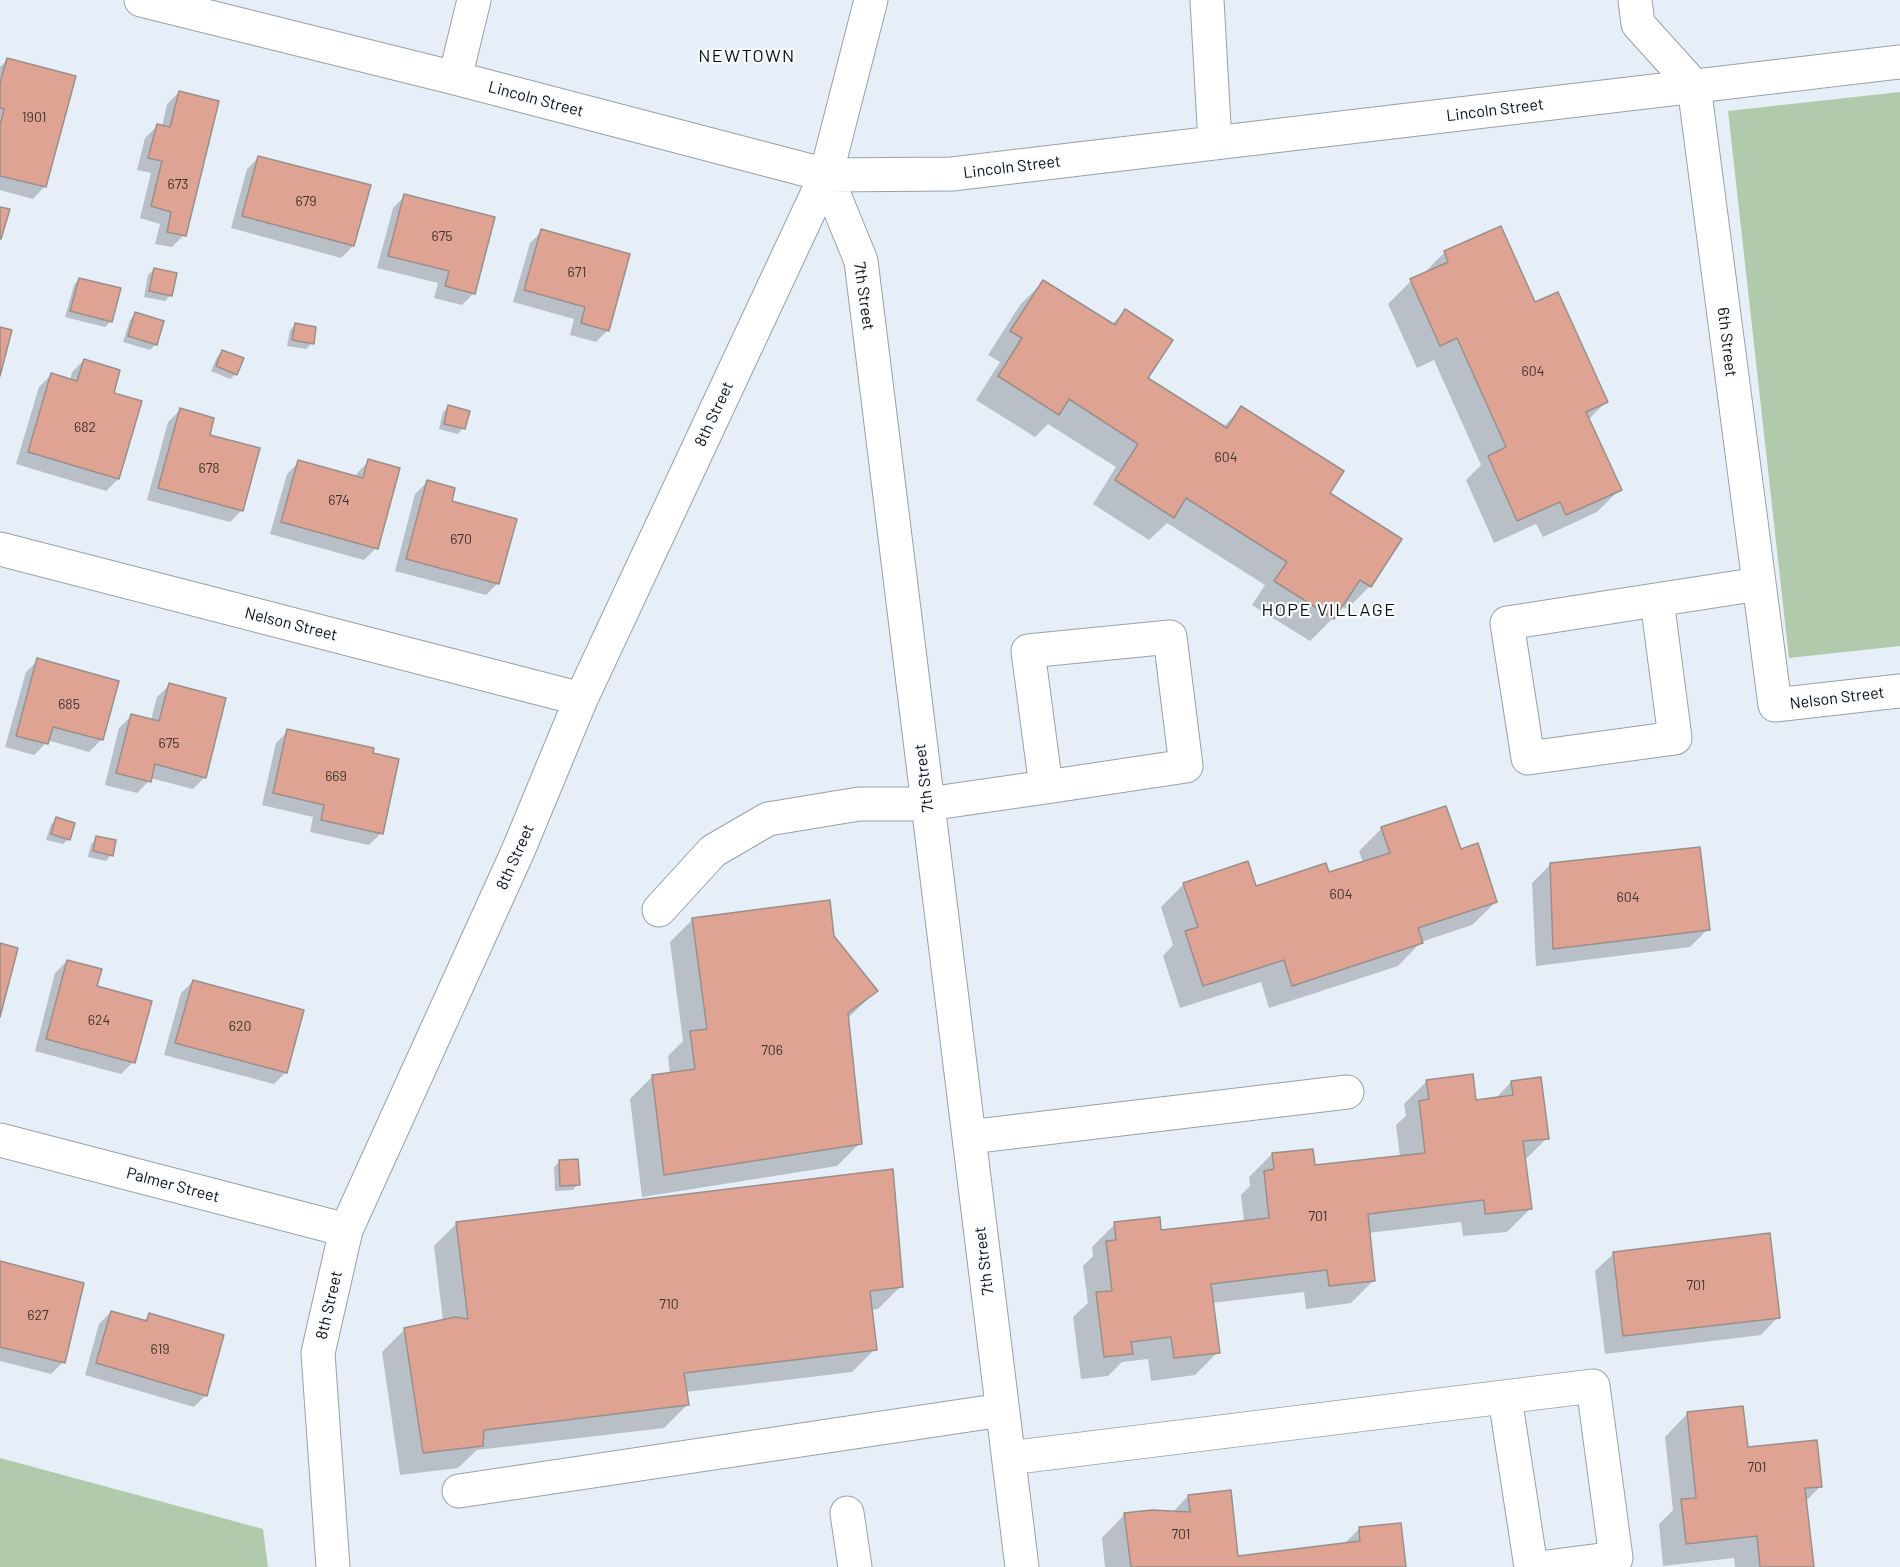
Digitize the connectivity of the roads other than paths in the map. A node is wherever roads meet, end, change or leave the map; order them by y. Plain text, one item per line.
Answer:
1 (141, 0) edge
2 (474, 0) edge
3 (871, 0) edge
4 (1208, 0) edge
5 (1635, 0) edge
6 (1900, 62) edge
7 (455, 78) junction
8 (1694, 87) junction
9 (1215, 143) junction
10 (825, 175) junction
11 (0, 549) edge
12 (1758, 584) junction
13 (1657, 600) junction
14 (1900, 691) edge
15 (581, 699) junction
16 (1775, 705) joint
17 (1046, 787) junction
18 (928, 804) junction
19 (659, 910) dead end
20 (1347, 1092) dead end
21 (969, 1137) junction
22 (0, 1140) edge
23 (346, 1230) junction
24 (1505, 1398) junction
25 (1002, 1410) junction
26 (1008, 1458) junction
27 (459, 1491) dead end
28 (847, 1513) dead end
29 (333, 1567) edge
30 (855, 1567) edge
31 (1022, 1567) edge
32 (1531, 1567) edge
33 (1547, 1567) edge

1 - 7 street, Lincoln Street
2 - 7 street
3 - 10 street
4 - 9 street
5 - 8 street
6 - 8 street, Lincoln Street
7 - 10 street, Lincoln Street
8 - 9 street, Lincoln Street
8 - 12 street, 6th Street
9 - 10 street, Lincoln Street
10 - 15 street, 8th Street
10 - 18 street, 7th Street
11 - 15 street, Nelson Street
12 - 13 street
12 - 16 street, 6th Street
13 - 13 street
14 - 16 street, Nelson Street
15 - 23 street, 8th Street
17 - 17 street
17 - 18 street
18 - 19 street
18 - 21 street, 7th Street
20 - 21 street
21 - 25 street, 7th Street
22 - 23 street, Palmer Street
23 - 29 street, 8th Street
24 - 26 street
24 - 32 street
24 - 33 street
25 - 26 street, 7th Street
25 - 27 street
26 - 31 street, 7th Street
28 - 30 street

